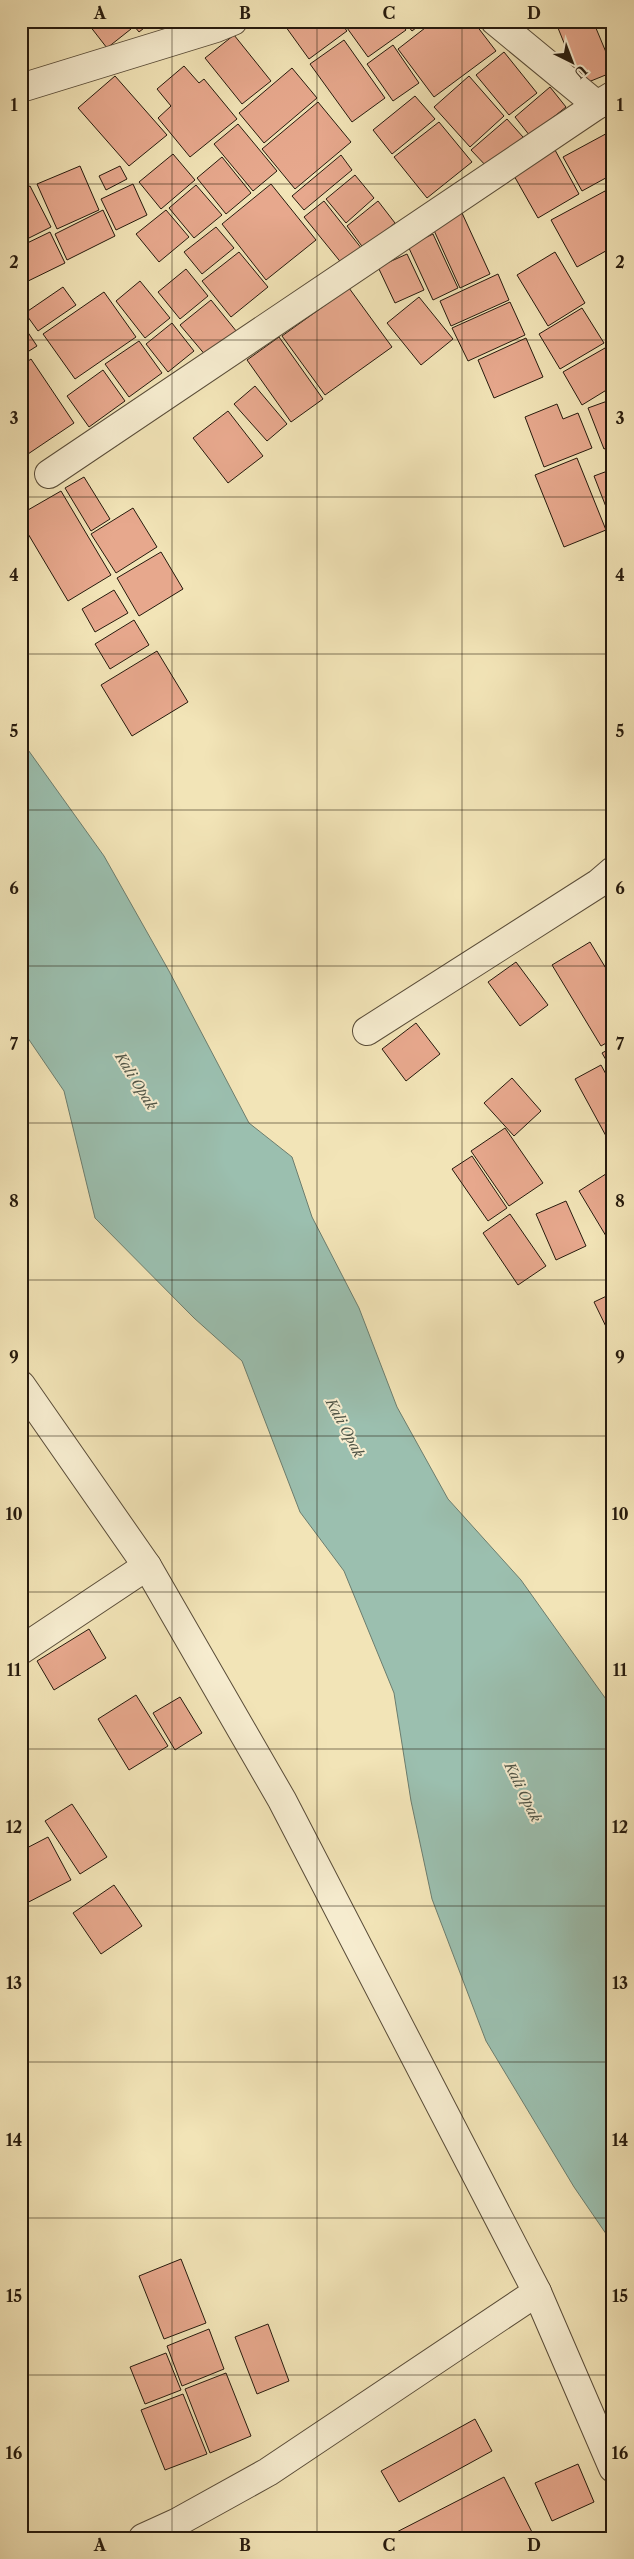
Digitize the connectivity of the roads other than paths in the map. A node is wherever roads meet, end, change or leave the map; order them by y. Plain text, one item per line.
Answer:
1 (495, 21) edge
2 (220, 24) edge
3 (21, 88) edge
4 (605, 100) edge
5 (49, 474) dead end
6 (613, 871) edge
7 (367, 1031) dead end
8 (21, 1385) edge
9 (147, 1566) junction
10 (21, 1650) edge
11 (537, 2292) junction
12 (613, 2468) edge
13 (143, 2538) edge

1 - 4 street
2 - 3 street
4 - 5 street
6 - 7 street
8 - 9 street
9 - 10 street
9 - 11 street
11 - 12 street
11 - 13 street

